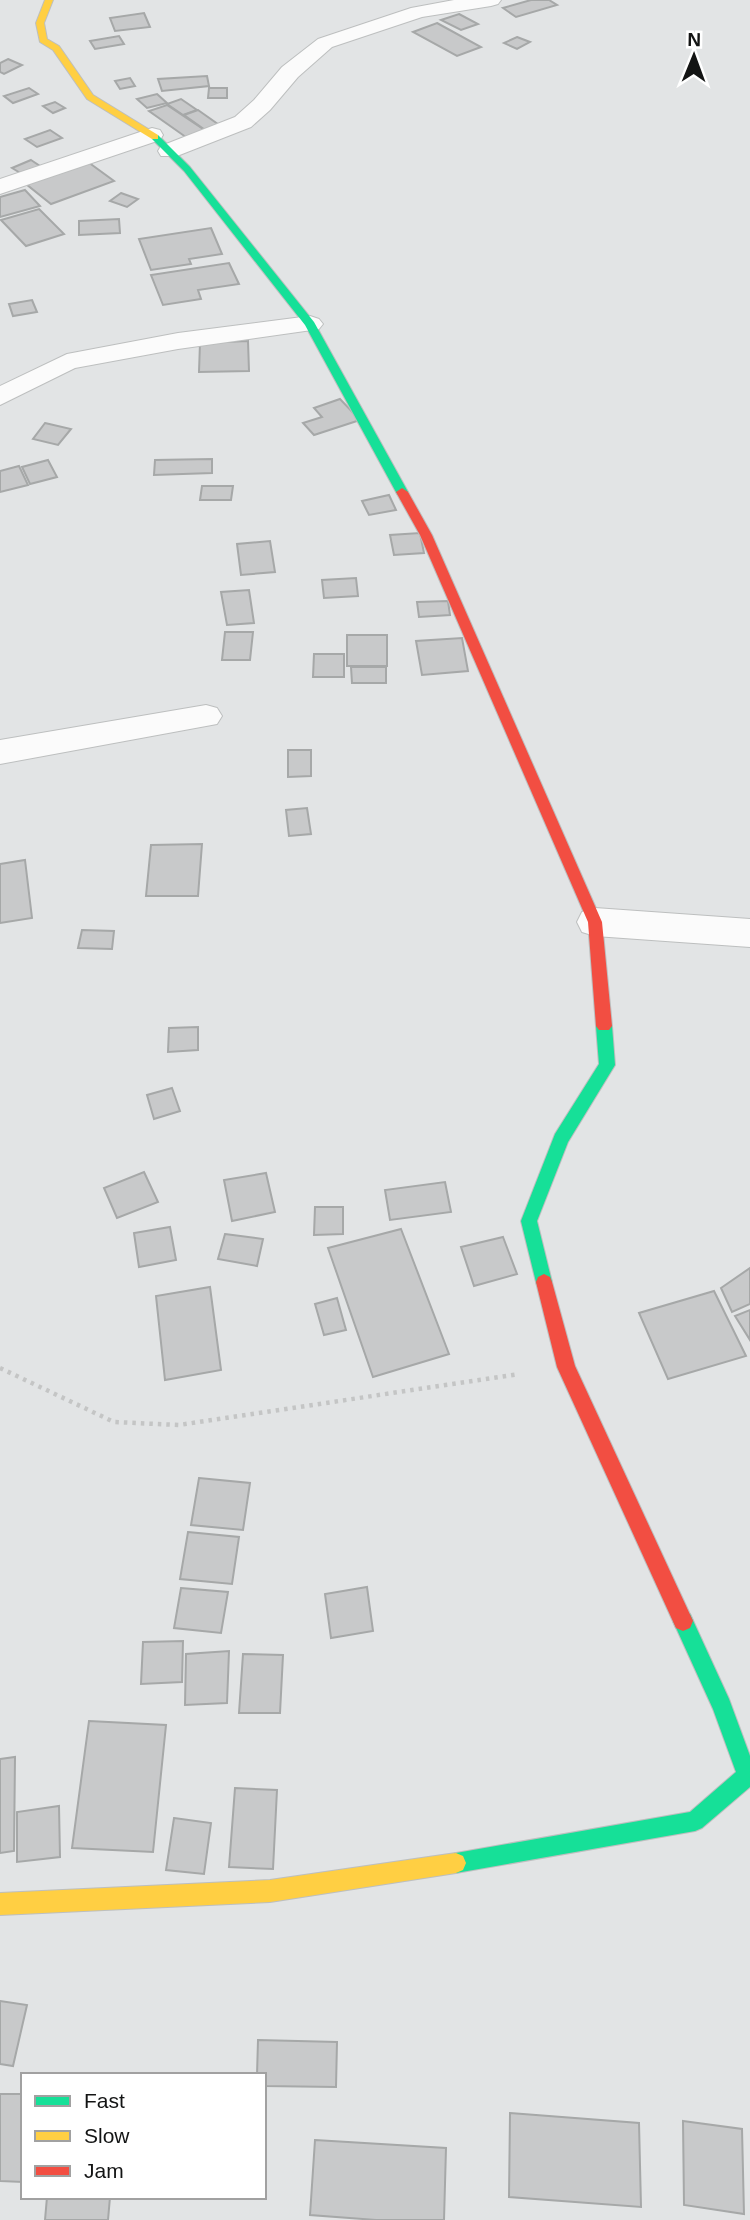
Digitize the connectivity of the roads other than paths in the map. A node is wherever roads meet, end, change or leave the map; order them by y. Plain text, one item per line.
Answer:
1 (49, 0) edge
2 (491, 0) edge
3 (152, 135) junction
4 (169, 151) junction
5 (0, 187) edge
6 (310, 324) junction
7 (0, 397) edge
8 (206, 716) dead end
9 (0, 752) edge
10 (595, 922) junction
11 (750, 933) edge
12 (748, 1780) edge
13 (0, 1904) edge

1 - 3 street
2 - 4 street
3 - 4 street
3 - 5 street
4 - 6 street
6 - 7 street
6 - 10 street
8 - 9 street
10 - 11 street
10 - 12 street
12 - 13 street

